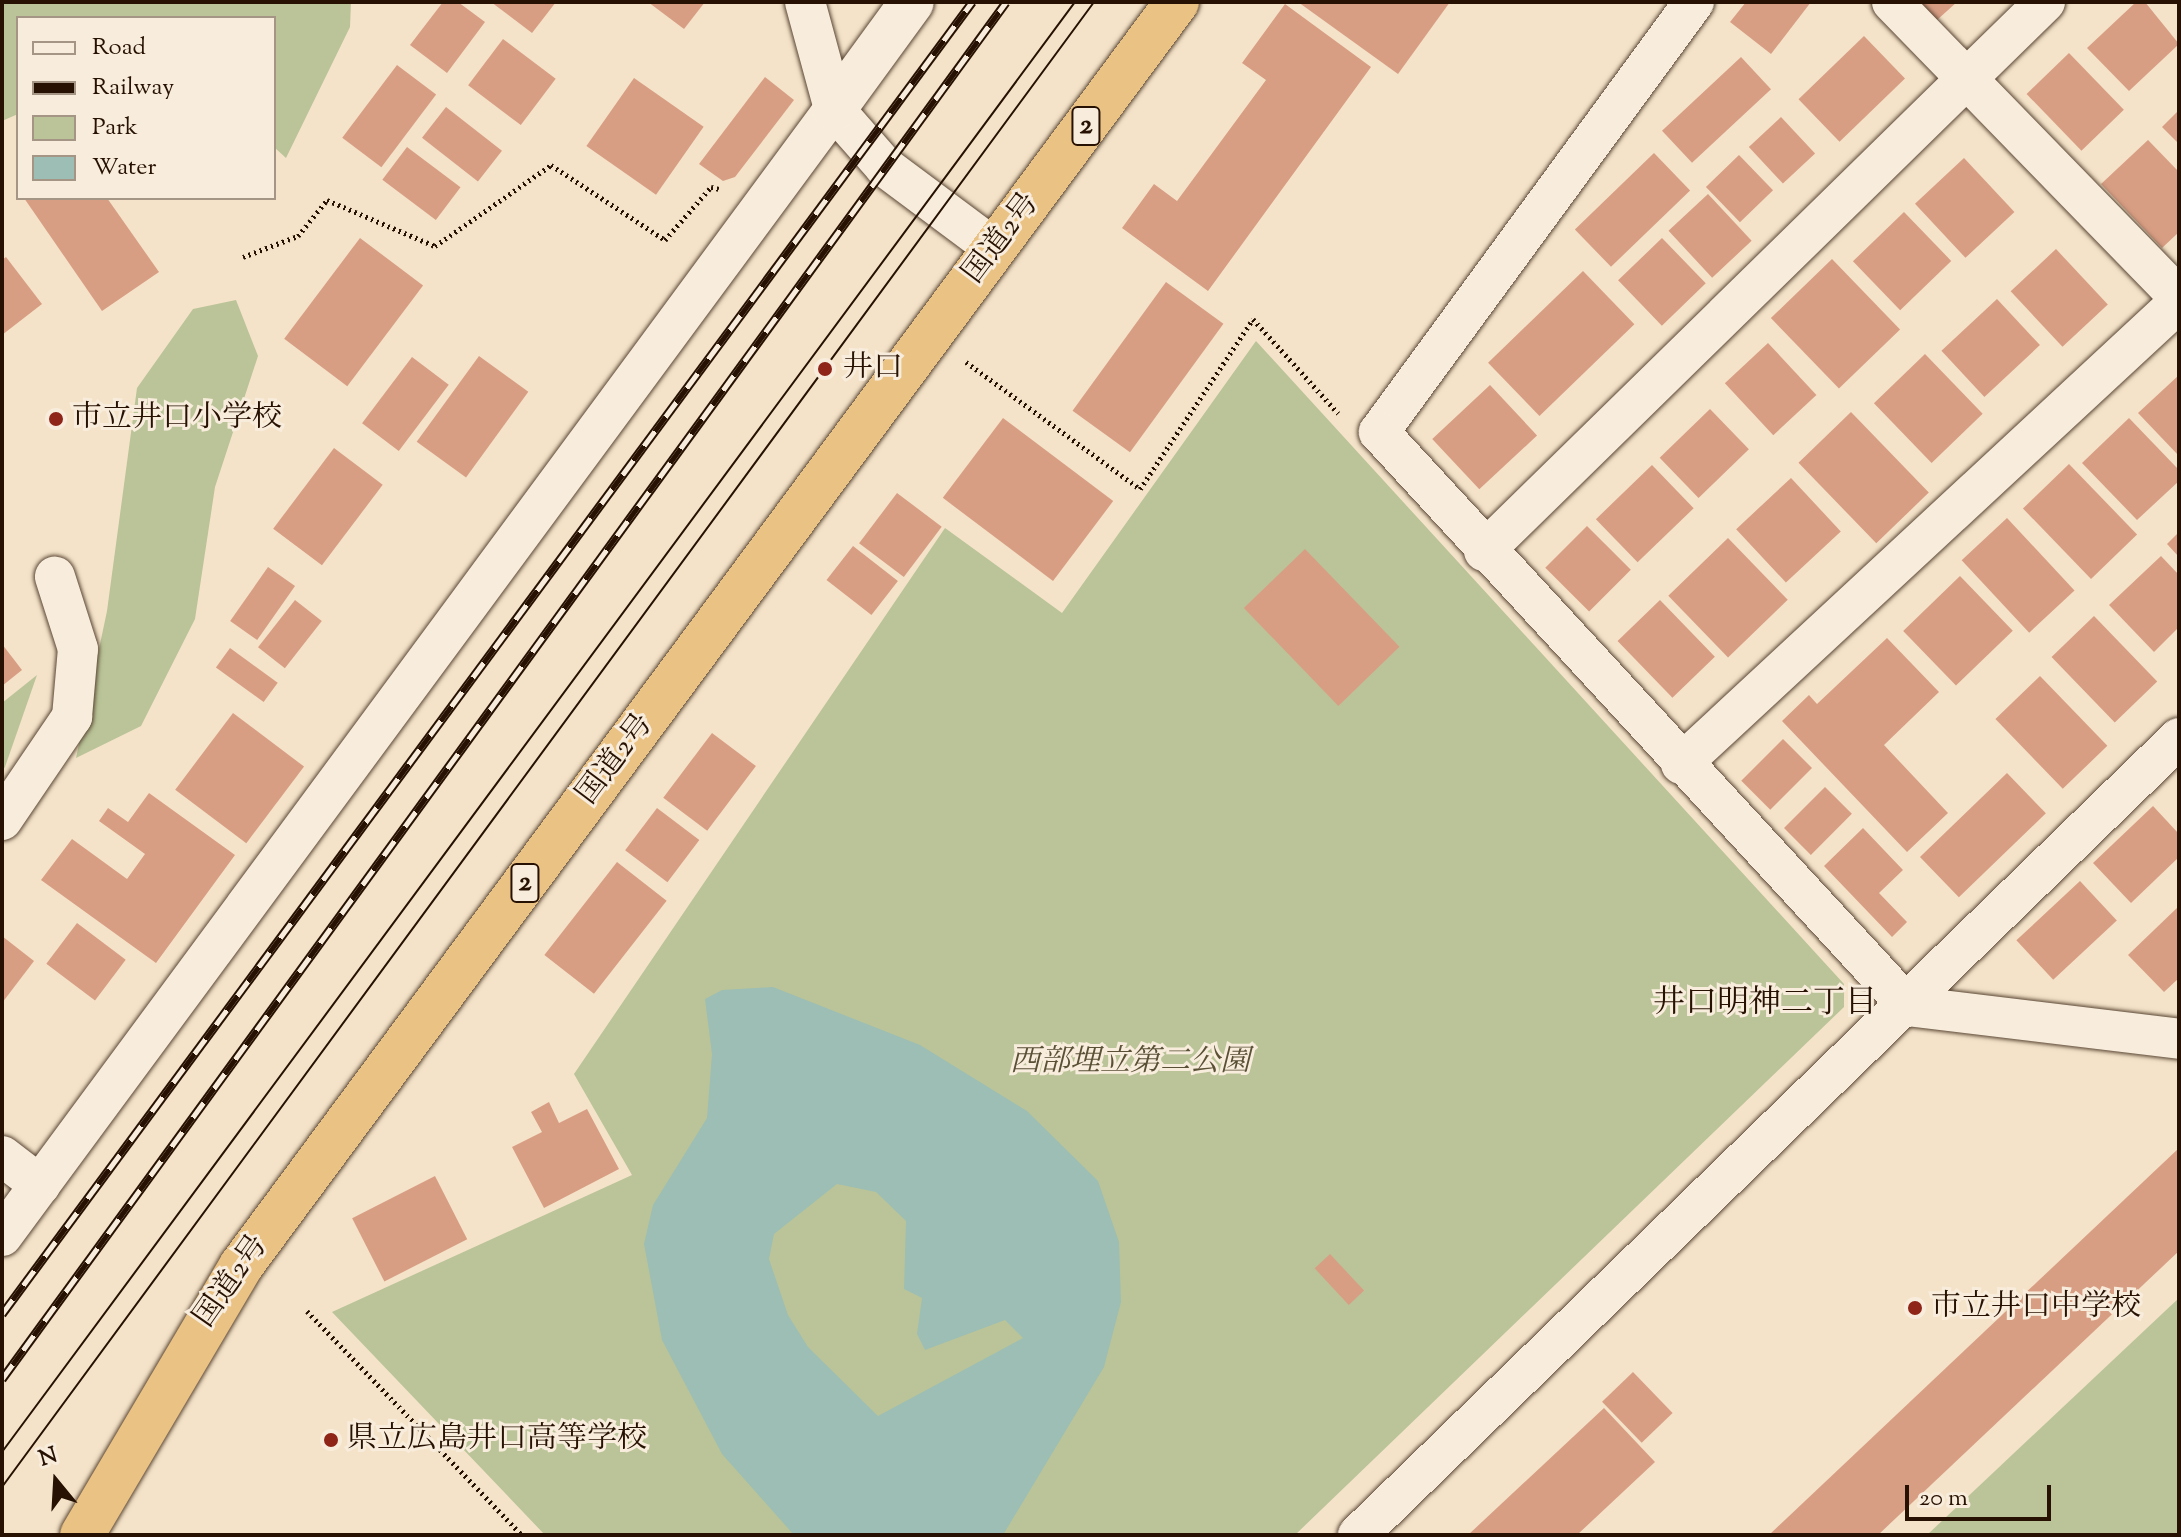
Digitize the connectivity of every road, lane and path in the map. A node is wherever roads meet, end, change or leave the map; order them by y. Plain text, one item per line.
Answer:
1 (805, 2) edge
2 (912, 2) edge
3 (1177, 2) edge
4 (1694, 2) edge
5 (1892, 2) edge
6 (2045, 2) edge
7 (1966, 78) junction
8 (834, 109) junction
9 (711, 187) dead end
10 (995, 249) junction
11 (243, 257) dead end
12 (2179, 299) edge
13 (930, 336) junction
14 (1347, 423) dead end
15 (1484, 551) junction
16 (55, 577) dead end
17 (2179, 738) edge
18 (1681, 764) junction
19 (2, 820) edge
20 (1908, 1006) junction
21 (2179, 1039) edge
22 (2, 1156) edge
23 (40, 1185) junction
24 (2, 1236) edge
25 (307, 1311) dead end
26 (127, 1461) junction
27 (82, 1535) edge
28 (89, 1535) edge
29 (522, 1535) edge
30 (1358, 1535) edge

1 - 8 street
2 - 8 street
3 - 10 highway, 国道2号 / 2
4 - 15 street
5 - 7 street
6 - 7 street
7 - 12 street
7 - 15 street
8 - 10 street
8 - 23 street
9 - 11 path
10 - 13 highway, 国道2号 / 2
12 - 18 street
13 - 14 path
13 - 26 highway, 国道2号 / 2
15 - 18 street
16 - 19 street
17 - 20 street
18 - 20 street
20 - 21 street
20 - 30 street
22 - 23 street
23 - 24 street
25 - 29 path
26 - 27 highway, 国道2号 / 2
26 - 28 street

